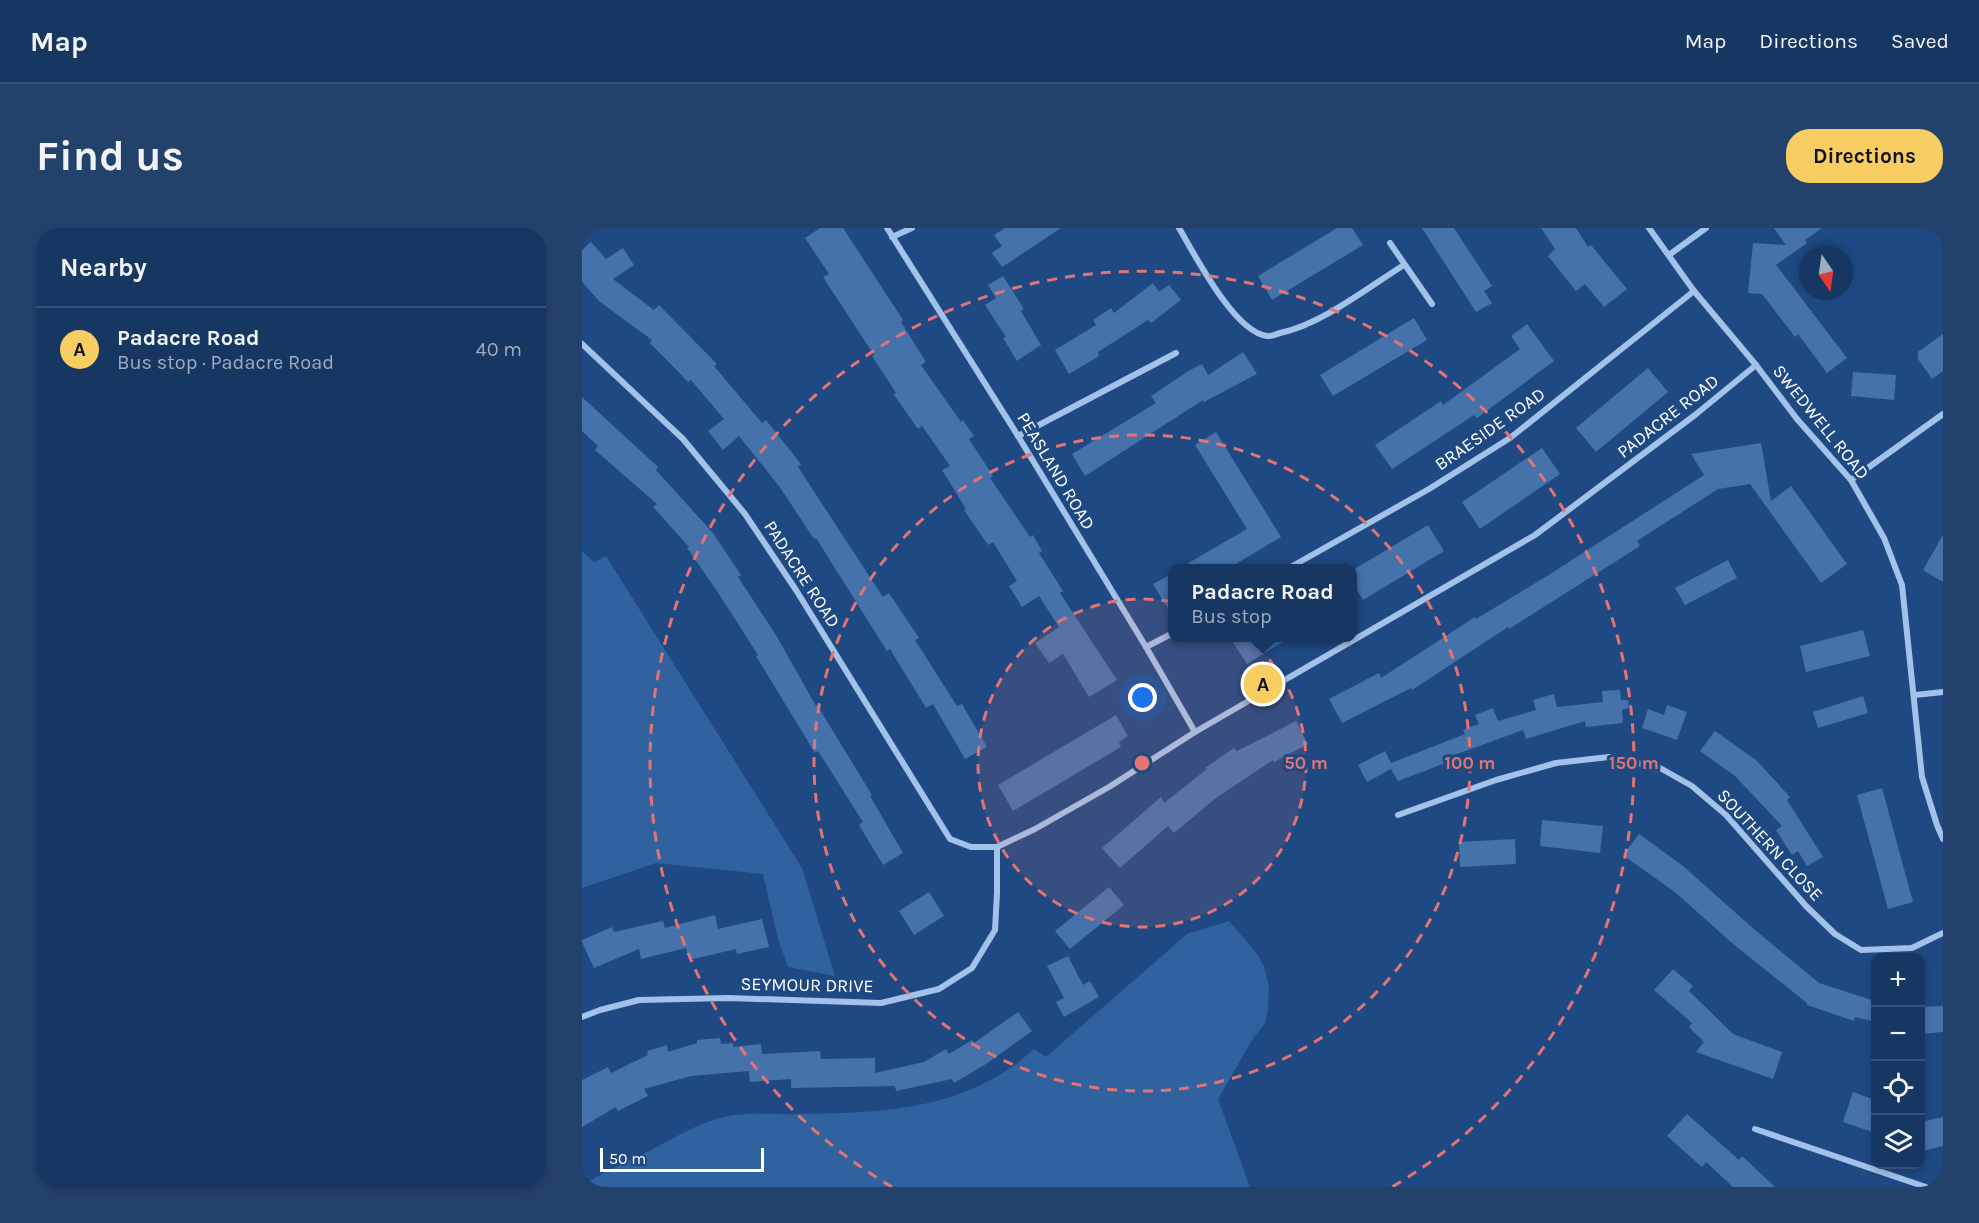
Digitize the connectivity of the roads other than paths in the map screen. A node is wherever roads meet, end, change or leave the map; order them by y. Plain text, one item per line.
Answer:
1 (887, 228) edge
2 (912, 228) edge
3 (1179, 228) edge
4 (1649, 228) edge
5 (1706, 228) edge
6 (892, 237) junction
7 (1390, 243) dead end
8 (1669, 255) junction
9 (1404, 265) junction
10 (1694, 291) junction
11 (1432, 304) dead end
12 (582, 344) edge
13 (1176, 353) dead end
14 (1756, 365) junction
15 (1943, 414) edge
16 (1018, 436) junction
17 (1851, 480) junction
18 (1296, 564) edge
19 (1168, 636) edge
20 (1357, 638) edge
21 (1350, 642) edge
22 (1146, 647) junction
23 (1943, 692) edge
24 (1915, 695) junction
25 (1195, 732) junction
26 (1398, 815) dead end
27 (1943, 839) edge
28 (997, 847) junction
29 (1943, 933) edge
30 (582, 1017) edge
31 (1755, 1129) dead end
32 (1926, 1187) edge

1 - 6 street, PEASLAND ROAD
2 - 6 street
3 - 9 street
4 - 8 street, SWEDWELL ROAD
5 - 8 street
6 - 16 street, PEASLAND ROAD
7 - 9 street
8 - 10 street, SWEDWELL ROAD
9 - 11 street
10 - 14 street, SWEDWELL ROAD
10 - 18 street, BRAESIDE ROAD
12 - 28 street, PADACRE ROAD
13 - 16 street
14 - 17 street, SWEDWELL ROAD
14 - 20 street, PADACRE ROAD
15 - 17 street
16 - 22 street, PEASLAND ROAD
17 - 24 street, SWEDWELL ROAD
19 - 22 street
21 - 25 street, PADACRE ROAD
22 - 25 street, PEASLAND ROAD
23 - 24 street
24 - 27 street, SWEDWELL ROAD
25 - 28 street, PADACRE ROAD
26 - 29 street, SOUTHERN CLOSE
28 - 30 street, SEYMOUR DRIVE
31 - 32 street

